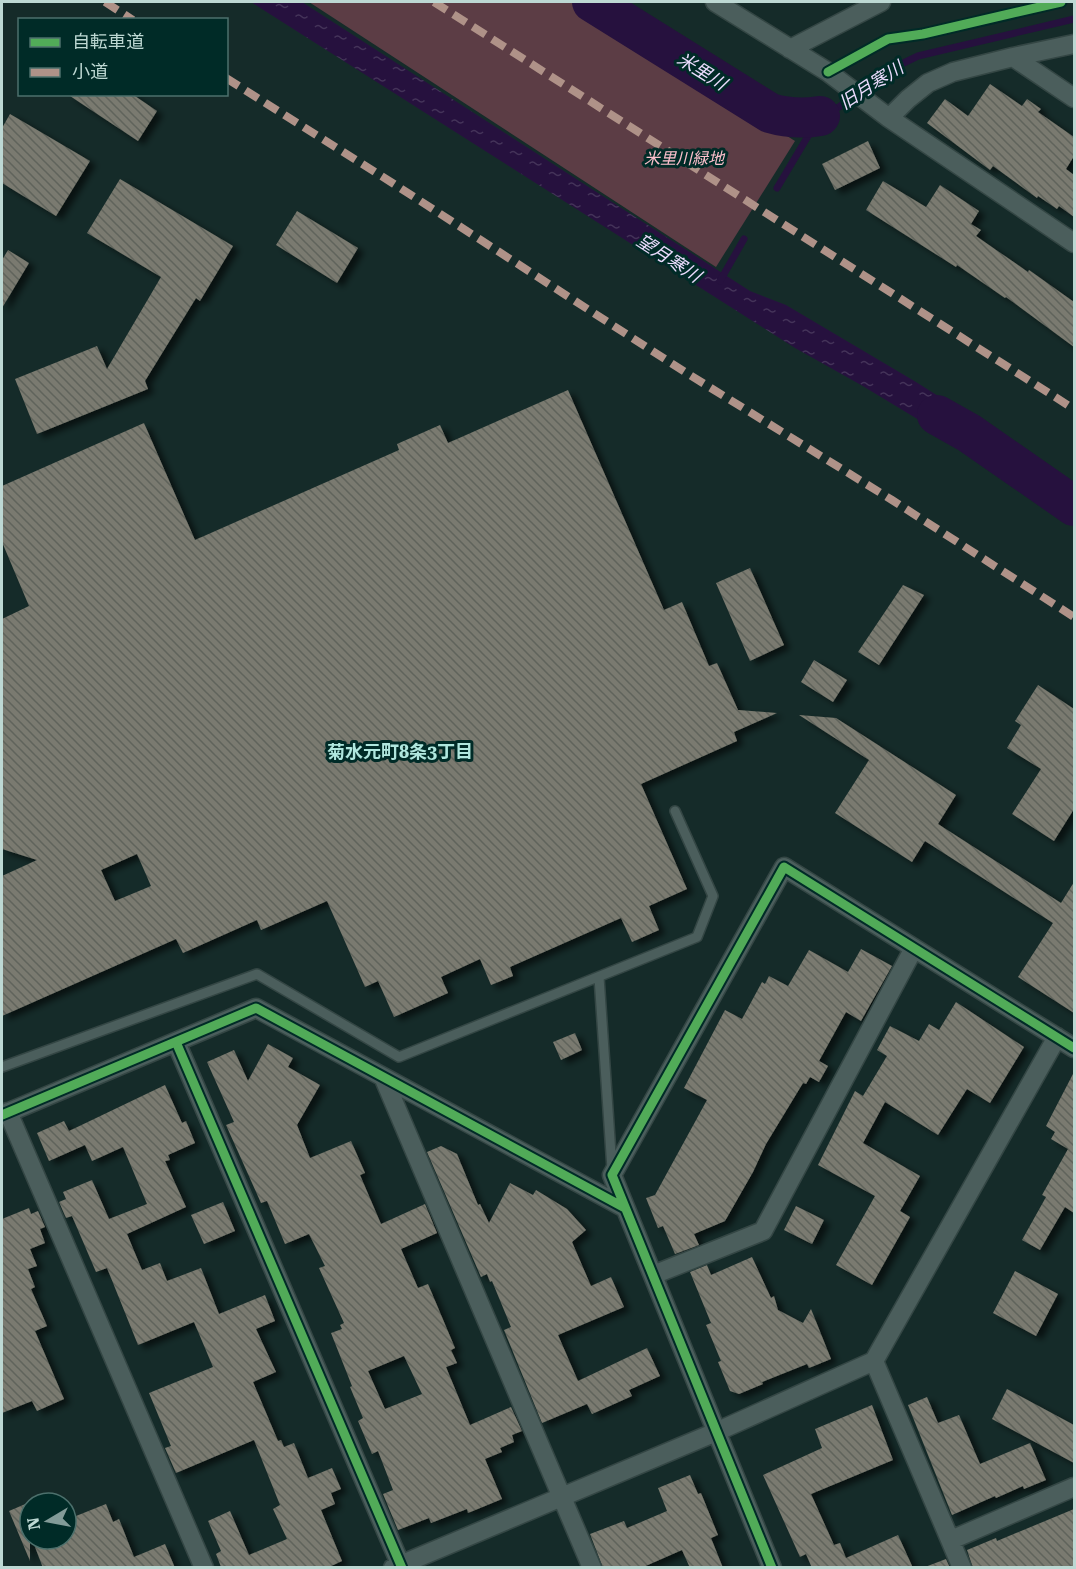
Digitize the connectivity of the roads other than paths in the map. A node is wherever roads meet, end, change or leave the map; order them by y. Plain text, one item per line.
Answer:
1 (715, 2) edge
2 (881, 2) edge
3 (1074, 45) edge
4 (790, 49) junction
5 (1013, 57) junction
6 (1074, 98) edge
7 (883, 114) junction
8 (1074, 243) edge
9 (675, 811) dead end
10 (914, 948) junction
11 (599, 977) junction
12 (1057, 1037) junction
13 (176, 1042) junction
14 (1074, 1048) edge
15 (2, 1066) edge
16 (384, 1079) junction
17 (5, 1114) edge
18 (612, 1175) junction
19 (626, 1208) junction
20 (653, 1275) junction
21 (874, 1361) junction
22 (716, 1432) junction
23 (1074, 1487) edge
24 (562, 1496) junction
25 (951, 1540) junction
26 (399, 1566) edge
27 (204, 1568) edge
28 (592, 1568) edge
29 (772, 1568) edge
30 (962, 1568) edge

1 - 4 street
2 - 4 street
3 - 5 street
4 - 7 street
5 - 6 street
5 - 7 street
7 - 8 street
9 - 11 lane
10 - 12 street
10 - 18 street
10 - 20 street
11 - 15 lane
11 - 18 lane
12 - 14 street
12 - 21 street
13 - 16 street
13 - 17 street
13 - 26 street
16 - 19 street
16 - 24 street
17 - 27 street
18 - 19 street
19 - 20 street
20 - 22 street
21 - 22 street
21 - 25 street
22 - 24 street
22 - 29 street
23 - 25 street
24 - 26 street
24 - 28 street
25 - 30 street

